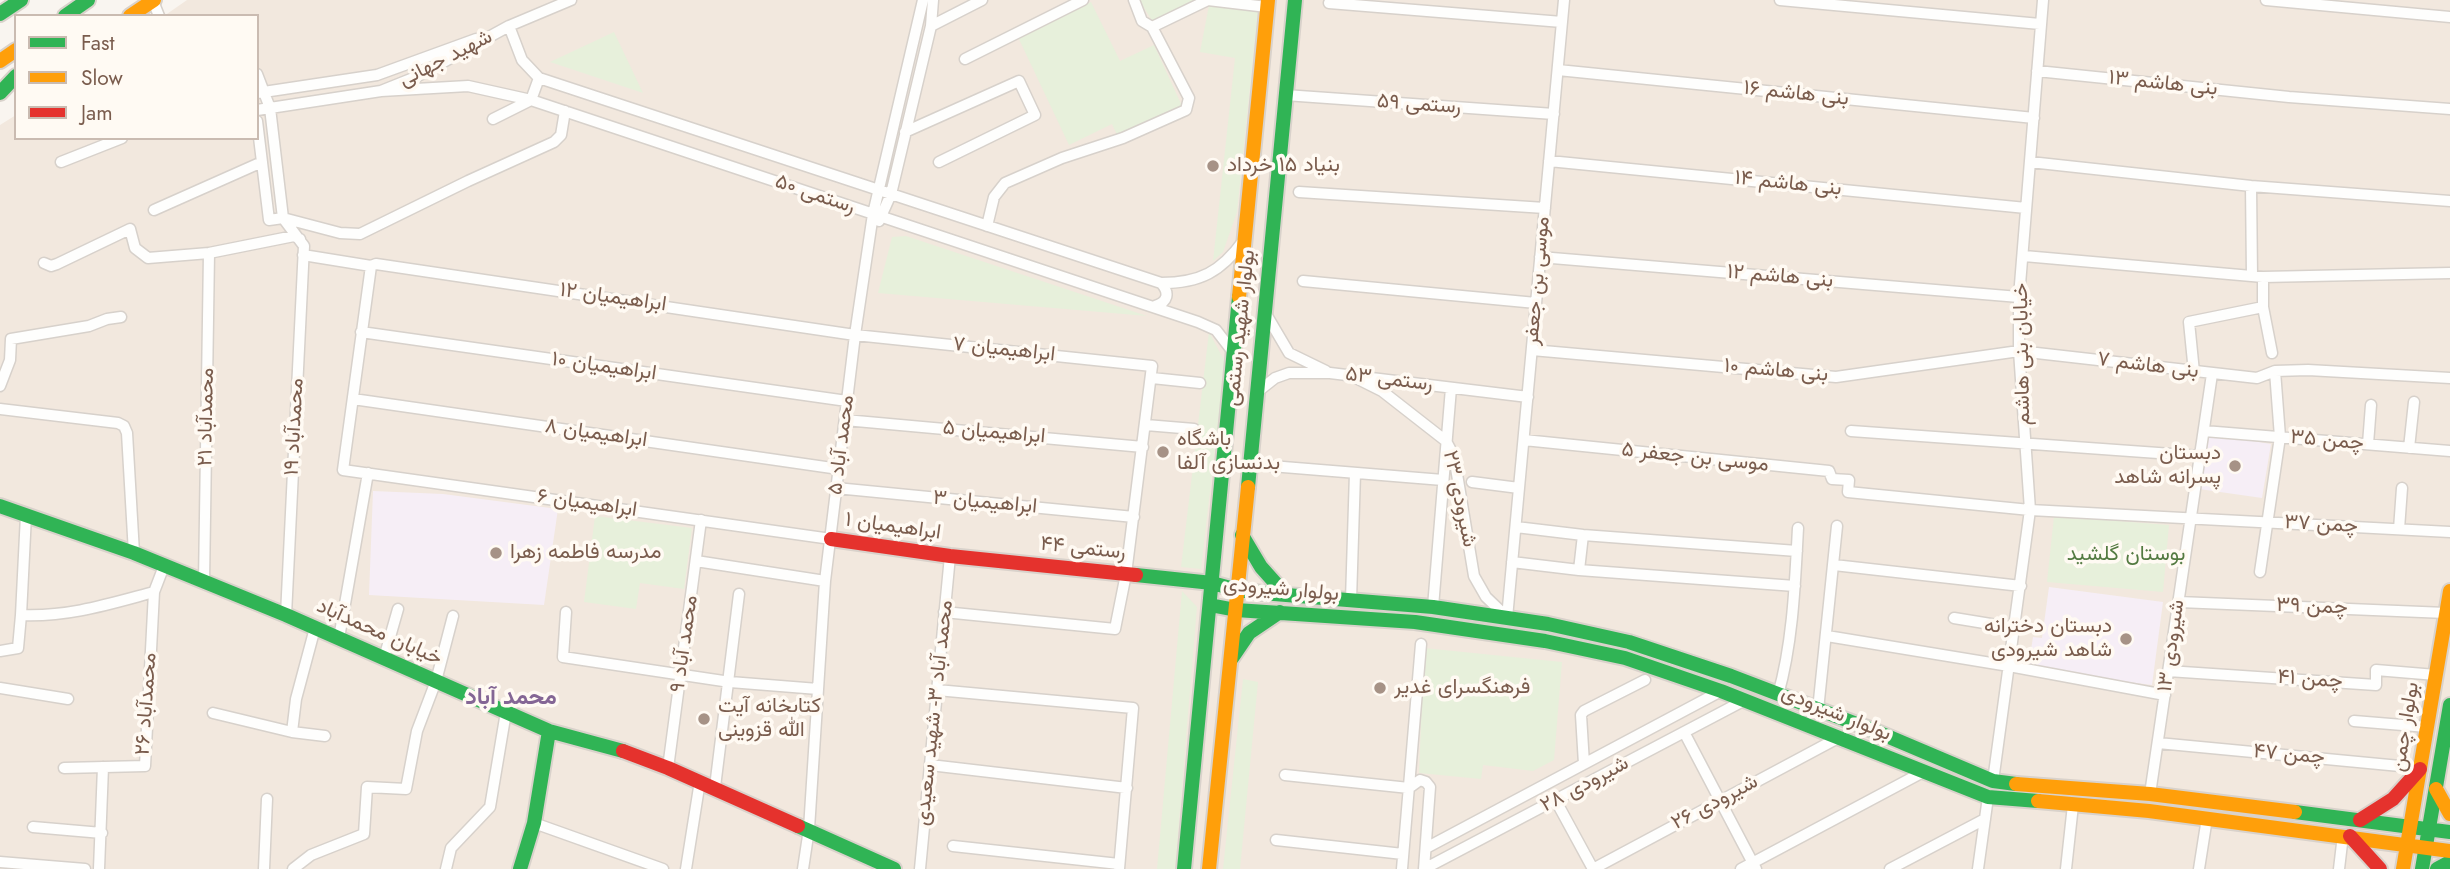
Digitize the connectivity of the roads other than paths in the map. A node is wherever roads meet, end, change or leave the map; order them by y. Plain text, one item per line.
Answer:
1 (21, 0) edge
2 (154, 0) edge
3 (559, 0) edge
4 (571, 0) edge
5 (923, 0) edge
6 (933, 0) edge
7 (982, 0) edge
8 (1083, 0) edge
9 (1134, 0) edge
10 (1294, 0) edge
11 (1564, 0) edge
12 (1780, 0) edge
13 (2043, 0) edge
14 (2266, 0) edge
15 (87, 1) edge
16 (1329, 3) dead end
17 (1268, 4) edge
18 (0, 14) edge
19 (68, 14) edge
20 (74, 14) edge
21 (133, 14) edge
22 (2450, 17) edge
23 (1562, 22) junction
24 (2040, 24) junction
25 (509, 26) junction
26 (931, 26) junction
27 (1152, 27) junction
28 (965, 59) dead end
29 (1558, 70) junction
30 (2037, 71) junction
31 (14, 78) edge
32 (539, 78) junction
33 (381, 91) junction
34 (260, 93) edge
35 (1285, 95) junction
36 (0, 96) edge
37 (531, 100) junction
38 (259, 108) edge
39 (270, 108) junction
40 (2450, 109) edge
41 (565, 111) junction
42 (1554, 114) junction
43 (2034, 118) junction
44 (493, 119) dead end
45 (905, 132) junction
46 (259, 137) edge
47 (117, 140) edge
48 (1549, 161) junction
49 (61, 162) dead end
50 (262, 162) junction
51 (939, 162) dead end
52 (2030, 162) junction
53 (2251, 186) junction
54 (879, 190) junction
55 (1299, 192) dead end
56 (891, 194) junction
57 (2450, 201) edge
58 (1545, 208) junction
59 (2026, 208) junction
60 (153, 210) dead end
61 (878, 216) junction
62 (283, 218) junction
63 (987, 226) junction
64 (300, 239) junction
65 (1245, 240) junction
66 (209, 253) junction
67 (303, 255) junction
68 (2024, 256) junction
69 (1541, 257) junction
70 (44, 263) dead end
71 (371, 267) junction
72 (2450, 273) edge
73 (2257, 276) junction
74 (1303, 281) dead end
75 (1161, 283) junction
76 (2019, 297) junction
77 (1536, 303) junction
78 (1155, 306) junction
79 (2263, 307) junction
80 (1265, 312) junction
81 (121, 317) dead end
82 (361, 332) junction
83 (855, 335) junction
84 (1532, 350) junction
85 (2019, 351) junction
86 (1233, 352) junction
87 (2272, 354) dead end
88 (2275, 371) junction
89 (2194, 372) junction
90 (1330, 373) junction
91 (2212, 374) junction
92 (1352, 376) junction
93 (1152, 378) junction
94 (2450, 378) edge
95 (1200, 383) dead end
96 (0, 386) edge
97 (1451, 388) junction
98 (1255, 394) junction
99 (1528, 397) junction
100 (353, 399) junction
101 (847, 401) junction
102 (2414, 402) dead end
103 (2371, 405) dead end
104 (0, 409) edge
105 (845, 420) junction
106 (1146, 425) junction
107 (1194, 429) dead end
108 (1851, 431) dead end
109 (2204, 431) junction
110 (2280, 438) junction
111 (1524, 440) junction
112 (1446, 441) junction
113 (2025, 444) junction
114 (2368, 444) junction
115 (1143, 447) junction
116 (2409, 448) junction
117 (2450, 451) edge
118 (2200, 456) junction
119 (1271, 467) dead end
120 (839, 469) junction
121 (368, 473) junction
122 (1355, 473) junction
123 (1443, 480) junction
124 (1472, 482) dead end
125 (836, 488) junction
126 (1519, 488) junction
127 (2402, 488) dead end
128 (1848, 492) joint
129 (0, 506) edge
130 (2030, 510) junction
131 (26, 515) junction
132 (1134, 517) junction
133 (2191, 518) junction
134 (701, 520) junction
135 (2267, 522) junction
136 (1837, 526) dead end
137 (1516, 527) junction
138 (1798, 528) dead end
139 (2399, 529) junction
140 (2450, 532) edge
141 (1242, 535) junction
142 (1583, 535) junction
143 (831, 539) junction
144 (1215, 545) junction
145 (1241, 551) junction
146 (1797, 551) junction
147 (134, 553) junction
148 (950, 556) junction
149 (696, 561) junction
150 (1512, 562) junction
151 (1834, 565) junction
152 (164, 566) junction
153 (1579, 570) junction
154 (2260, 572) dead end
155 (1126, 574) junction
156 (825, 581) junction
157 (204, 582) junction
158 (1212, 583) junction
159 (1795, 586) junction
160 (2021, 586) junction
161 (1238, 590) junction
162 (2450, 591) edge
163 (154, 592) junction
164 (739, 594) dead end
165 (1286, 595) junction
166 (1351, 595) junction
167 (2179, 602) junction
168 (1210, 606) junction
169 (1433, 607) junction
170 (398, 609) dead end
171 (1236, 610) junction
172 (566, 612) dead end
173 (944, 612) junction
174 (1281, 612) junction
175 (2446, 613) junction
176 (21, 615) junction
177 (286, 615) junction
178 (453, 616) dead end
179 (1507, 618) junction
180 (1954, 618) dead end
181 (315, 628) junction
182 (2015, 628) junction
183 (1827, 636) junction
184 (339, 638) junction
185 (1421, 644) dead end
186 (0, 651) edge
187 (384, 658) junction
188 (1232, 659) junction
189 (2010, 666) junction
190 (2168, 671) junction
191 (680, 675) junction
192 (2436, 675) junction
193 (1645, 680) dead end
194 (436, 681) junction
195 (730, 682) junction
196 (0, 688) edge
197 (818, 690) junction
198 (937, 690) junction
199 (1721, 691) junction
200 (1778, 695) junction
201 (2165, 695) junction
202 (68, 699) dead end
203 (1745, 700) junction
204 (2450, 705) edge
205 (1818, 710) junction
206 (506, 712) junction
207 (213, 713) dead end
208 (2354, 721) dead end
209 (2427, 727) junction
210 (549, 731) junction
211 (292, 732) junction
212 (1684, 732) junction
213 (325, 736) dead end
214 (1838, 738) junction
215 (2158, 743) junction
216 (1195, 753) junction
217 (1221, 761) junction
218 (1584, 764) junction
219 (930, 765) junction
220 (103, 767) junction
221 (64, 768) dead end
222 (668, 768) junction
223 (2421, 768) junction
224 (1923, 772) junction
225 (1284, 775) dead end
226 (1993, 780) junction
227 (700, 781) junction
228 (715, 787) junction
229 (1127, 788) junction
230 (1409, 788) junction
231 (2436, 789) junction
232 (2150, 794) junction
233 (1988, 797) junction
234 (267, 799) dead end
235 (1556, 800) junction
236 (1720, 801) junction
237 (2073, 804) junction
238 (2450, 814) edge
239 (2207, 818) junction
240 (1985, 819) junction
241 (2360, 820) junction
242 (534, 823) junction
243 (33, 827) dead end
244 (2411, 827) junction
245 (809, 829) junction
246 (2430, 830) junction
247 (2450, 832) edge
248 (102, 833) junction
249 (2347, 836) junction
250 (1276, 840) dead end
251 (2408, 844) junction
252 (953, 846) dead end
253 (2427, 847) junction
254 (1426, 848) junction
255 (2450, 850) edge
256 (1403, 854) junction
257 (863, 862) edge
258 (2450, 862) edge
259 (0, 863) edge
260 (1119, 866) edge
261 (1754, 866) edge
262 (85, 869) edge
263 (99, 869) edge
264 (264, 869) edge
265 (293, 869) edge
266 (446, 869) edge
267 (520, 869) edge
268 (663, 869) edge
269 (686, 869) edge
270 (803, 869) edge
271 (894, 869) edge
272 (920, 869) edge
273 (1184, 869) edge
274 (1209, 869) edge
275 (1402, 869) edge
276 (1424, 869) edge
277 (1592, 869) edge
278 (1741, 869) edge
279 (1890, 869) edge
280 (1978, 869) edge
281 (2066, 869) edge
282 (2199, 869) edge
283 (2339, 869) edge
284 (2380, 869) edge
285 (2403, 869) edge
286 (2422, 869) edge
287 (2437, 869) edge

1 - 18 main road
2 - 21 main road
3 - 25 street, شهید جهانی
4 - 25 street, شهید جهانی
5 - 54 street
6 - 26 street
7 - 26 street
8 - 28 street
9 - 27 street
10 - 35 main road, بولوار شهید رستمی
11 - 23 street, موسی بن جعفر
12 - 24 street
13 - 24 street, خیابان بنی هاشم
14 - 22 street
15 - 19 main road
15 - 20 main road
16 - 23 street
17 - 27 street
17 - 65 main road, بولوار شهید رستمی
23 - 29 street, موسی بن جعفر
24 - 30 street, خیابان بنی هاشم
25 - 32 street
25 - 33 street, شهید جهانی
25 - 34 street, شهید جهانی
26 - 45 street
27 - 63 street
29 - 42 street, موسی بن جعفر
29 - 43 street, بنی هاشم ۱۶
30 - 40 street, بنی هاشم ۱۳
30 - 43 street, خیابان بنی هاشم
31 - 36 main road
32 - 37 street
32 - 54 street, رستمی ۵۰
33 - 37 street, رستمی ۵۰
33 - 39 street, شهید جهانی
34 - 39 street
35 - 42 street, رستمی ۵۹
35 - 80 main road, بولوار شهید رستمی
37 - 41 street, رستمی ۵۰
37 - 44 street
38 - 39 street, شهید جهانی
39 - 62 street
41 - 61 street, رستمی ۵۰
41 - 62 street
42 - 48 street, موسی بن جعفر
43 - 52 street, خیابان بنی هاشم
45 - 51 street
45 - 56 street
46 - 50 street
47 - 49 street
48 - 58 street, موسی بن جعفر
48 - 59 street, بنی هاشم ۱۴
50 - 60 street
50 - 62 street
52 - 53 street
52 - 59 street, خیابان بنی هاشم
53 - 57 street
53 - 73 street
54 - 56 street, رستمی ۵۰
54 - 61 street
55 - 58 street
56 - 61 street
56 - 63 street, رستمی ۵۰
58 - 69 street, موسی بن جعفر
59 - 68 street, خیابان بنی هاشم
61 - 78 street, رستمی ۵۰
61 - 83 street, محمد آباد ۵
62 - 64 street
63 - 75 street, رستمی ۵۰
64 - 66 street
64 - 67 street, محمدآباد ۱۹
65 - 75 street, رستمی ۵۰
65 - 86 main road, بولوار شهید رستمی
66 - 70 street
66 - 157 street, محمدآباد ۲۱
67 - 71 street, ابراهیمیان ۱۲
67 - 177 street, محمدآباد ۱۹
68 - 73 street
68 - 76 street, خیابان بنی هاشم
69 - 76 street, بنی هاشم ۱۲
69 - 77 street, موسی بن جعفر
71 - 82 street
71 - 83 street, ابراهیمیان ۱۲
72 - 73 street
73 - 79 street
74 - 77 street
75 - 78 street
76 - 85 street, خیابان بنی هاشم
77 - 84 street, موسی بن جعفر
78 - 86 street, رستمی ۵۰
79 - 87 street
79 - 89 street
80 - 90 street
80 - 98 main road, بولوار شهید رستمی
81 - 96 street
82 - 100 street
82 - 101 street, ابراهیمیان ۱۰
83 - 93 street, ابراهیمیان ۷
83 - 101 street, محمد آباد ۵
84 - 85 street, بنی هاشم ۱۰
84 - 99 street, موسی بن جعفر
85 - 89 street, بنی هاشم ۷
85 - 113 street, خیابان بنی هاشم
86 - 144 main road, بولوار شهید رستمی
88 - 91 street, بنی هاشم ۷
88 - 94 street, بنی هاشم ۷
88 - 110 street
89 - 91 street, بنی هاشم ۷
90 - 92 street, رستمی ۵۳
90 - 98 street, رستمی ۵۳
91 - 109 street, شیرودی ۱۳
92 - 97 street, رستمی ۵۳
92 - 112 street, شیرودی ۲۳
93 - 95 street
93 - 106 street
97 - 99 street, رستمی ۵۳
97 - 112 street
98 - 141 main road, بولوار شهید رستمی
99 - 111 street, موسی بن جعفر
100 - 120 street, ابراهیمیان ۸
100 - 121 street, ابراهیمیان ۶
101 - 105 street, محمد آباد ۵
102 - 116 street
103 - 114 street
104 - 147 street
105 - 115 street, ابراهیمیان ۵
105 - 120 street, محمد آباد ۵
106 - 107 street
106 - 115 street
108 - 113 street
109 - 110 street, چمن ۳۵
109 - 118 street, شیرودی ۱۳
110 - 114 street, چمن ۳۵
110 - 135 street
111 - 126 street, موسی بن جعفر
111 - 128 street, موسی بن جعفر ۵
112 - 123 street
112 - 179 street, شیرودی ۲۳
113 - 118 street
113 - 130 street, خیابان بنی هاشم
114 - 116 street, چمن ۳۵
115 - 132 street
116 - 117 street, چمن ۳۵
118 - 133 street, شیرودی ۱۳
119 - 122 street
120 - 125 street, محمد آباد ۵
121 - 134 street, ابراهیمیان ۶
121 - 184 street
122 - 123 street
122 - 166 street
123 - 169 street
124 - 126 street
125 - 132 street, ابراهیمیان ۳
125 - 143 street, محمد آباد ۵
126 - 137 street, موسی بن جعفر
127 - 139 street
128 - 130 street, چمن ۳۷
129 - 131 main road, خیابان محمدآباد
130 - 133 street, چمن ۳۷
130 - 160 street, خیابان بنی هاشم
131 - 147 main road, خیابان محمدآباد
131 - 176 street
132 - 155 street
133 - 135 street, چمن ۳۷
133 - 167 street, شیرودی ۱۳
134 - 143 street, ابراهیمیان ۶
134 - 149 street, محمد آباد ۹
135 - 139 street, چمن ۳۷
135 - 154 street
136 - 151 street
137 - 142 street
137 - 150 street, موسی بن جعفر
138 - 146 street
139 - 140 street, چمن ۳۷
141 - 145 main road, بولوار شهید رستمی
141 - 165 main road
142 - 146 street
142 - 153 street
143 - 148 main road, ابراهیمیان ۱
143 - 156 street, محمد آباد ۵
144 - 145 main road
144 - 158 main road, بولوار شهید رستمی
145 - 161 main road, بولوار شهید رستمی
146 - 159 street
147 - 152 main road, خیابان محمدآباد
148 - 155 main road, رستمی ۴۴
148 - 173 street, محمد آباد ۳- شهید سعیدی
149 - 156 street
149 - 191 street, محمد آباد ۹
150 - 153 street
150 - 179 street, موسی بن جعفر
151 - 160 street
151 - 183 street
152 - 157 main road, خیابان محمدآباد
152 - 163 street, محمدآباد ۲۶
153 - 159 street
155 - 158 main road, رستمی ۴۴
155 - 173 street
156 - 197 street, محمد آباد ۵
157 - 177 main road, خیابان محمدآباد
158 - 161 main road, بولوار شیرودی
158 - 168 main road, بولوار شهید رستمی
159 - 200 street
160 - 182 street, خیابان بنی هاشم
161 - 165 main road, بولوار شیرودی
161 - 171 main road, بولوار شهید رستمی
162 - 175 main road, بولوار چمن
163 - 176 street
163 - 220 street, محمدآباد ۲۶
164 - 195 street
165 - 166 main road, بولوار شیرودی
166 - 169 main road, بولوار شیرودی
167 - 175 street, چمن ۳۹
167 - 190 street, شیرودی ۱۳
168 - 171 main road, بولوار شیرودی
168 - 216 main road, بولوار شهید رستمی
169 - 179 main road, بولوار شیرودی
170 - 187 street
171 - 174 main road, بولوار شیرودی
171 - 188 main road, بولوار شهید رستمی
172 - 191 street
173 - 198 street, محمد آباد ۳- شهید سعیدی
174 - 188 main road
174 - 199 main road, بولوار شیرودی
175 - 192 main road, بولوار چمن
176 - 186 street
177 - 181 main road, خیابان محمدآباد
178 - 194 street
179 - 200 main road, بولوار شیرودی
180 - 182 street
181 - 184 main road, خیابان محمدآباد
181 - 211 street
182 - 189 street, خیابان بنی هاشم
183 - 189 street
183 - 205 street
184 - 187 main road, خیابان محمدآباد
185 - 230 street
187 - 194 main road, خیابان محمدآباد
188 - 217 main road, بولوار شهید رستمی
189 - 201 street
189 - 226 street, خیابان بنی هاشم
190 - 192 street, چمن ۴۱
190 - 201 street, شیرودی ۱۳
191 - 195 street
191 - 222 street, محمد آباد ۹
192 - 209 main road, بولوار چمن
193 - 218 street
194 - 206 main road, خیابان محمدآباد
194 - 265 street
195 - 197 street
195 - 228 street
196 - 202 street
197 - 245 street, محمد آباد ۵
198 - 219 street, محمد آباد ۳- شهید سعیدی
198 - 229 street
199 - 203 main road, بولوار شیرودی
199 - 218 street, شیرودی ۲۸
200 - 205 main road, بولوار شیرودی
201 - 215 street, شیرودی ۱۳
203 - 212 street, شیرودی ۲۸
203 - 214 main road, بولوار شیرودی
204 - 231 main road, بولوار چمن
205 - 226 main road, بولوار شیرودی
206 - 210 main road, خیابان محمدآباد
206 - 266 street
207 - 211 street
208 - 209 street
209 - 223 main road, بولوار چمن
210 - 222 main road, خیابان محمدآباد
210 - 242 main road
211 - 213 street
212 - 235 street, شیرودی ۲۸
212 - 236 street
214 - 224 main road, بولوار شیرودی
214 - 236 street, شیرودی ۲۶
215 - 223 street, چمن ۴۷
215 - 232 street, شیرودی ۱۳
216 - 217 main road
216 - 273 main road, بولوار شهید رستمی
217 - 274 main road, بولوار شهید رستمی
218 - 254 street, شیرودی ۲۸
219 - 229 street
219 - 272 street, محمد آباد ۳- شهید سعیدی
220 - 221 street, محمدآباد ۲۶
220 - 248 street
222 - 227 main road, خیابان محمدآباد
223 - 241 main road
223 - 244 main road, بولوار چمن
224 - 233 main road, بولوار شیرودی
224 - 261 street
225 - 230 street
226 - 232 main road, بولوار شیرودی
227 - 228 main road, خیابان محمدآباد
227 - 269 street
228 - 245 main road, خیابان محمدآباد
229 - 260 street
230 - 254 street
230 - 256 street
231 - 238 main road
231 - 246 main road, بولوار چمن
232 - 241 main road, بولوار شیرودی
233 - 237 main road, بولوار شیرودی
233 - 240 street
234 - 264 street
235 - 276 street, شیرودی ۲۸
235 - 277 street
236 - 261 street
236 - 277 street, شیرودی ۲۶
237 - 239 main road, بولوار شیرودی
237 - 281 street
239 - 249 main road, بولوار شیرودی
239 - 282 street
240 - 279 street
240 - 280 street
241 - 244 main road, بولوار شیرودی
242 - 267 main road
242 - 268 street
243 - 248 street
244 - 246 main road, بولوار شیرودی
244 - 251 main road, بولوار چمن
245 - 257 main road, خیابان محمدآباد
245 - 270 street, محمد آباد ۵
246 - 247 main road, بولوار شیرودی
246 - 253 main road, بولوار چمن
248 - 263 street
249 - 251 main road, بولوار شیرودی
249 - 283 street
249 - 284 main road
250 - 256 street
251 - 253 main road, بولوار شیرودی
251 - 285 main road, بولوار چمن
252 - 260 street
253 - 255 main road, بولوار شیرودی
253 - 286 main road, بولوار چمن
254 - 276 street
256 - 275 street
257 - 271 main road, خیابان محمدآباد
258 - 287 main road
259 - 262 street
261 - 278 street

